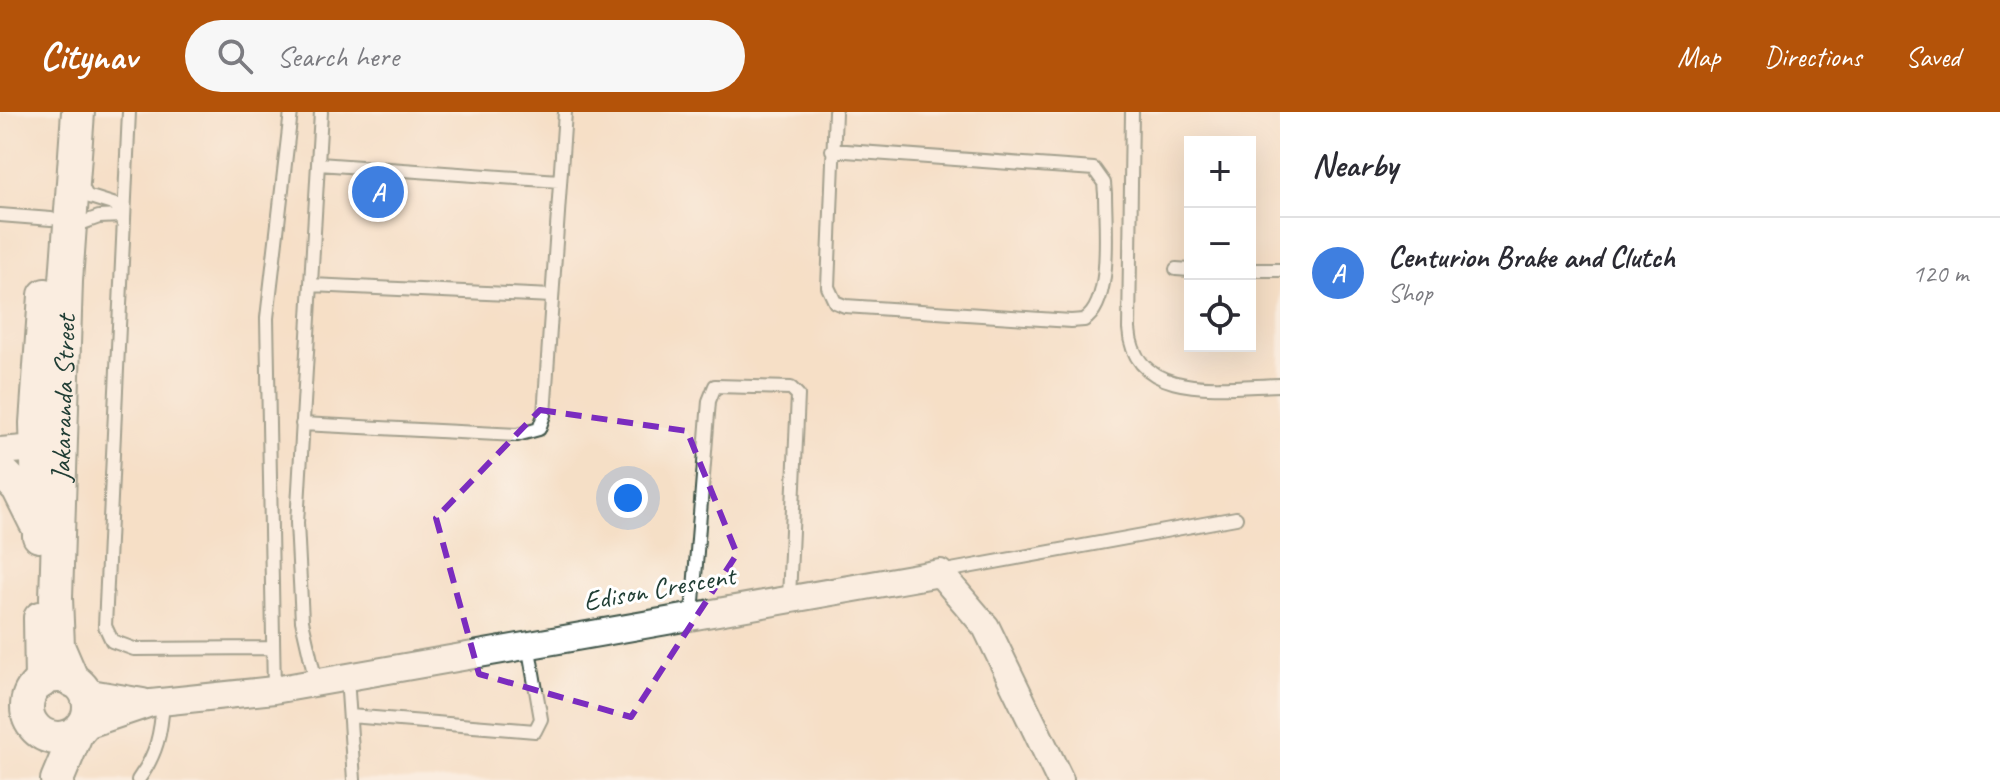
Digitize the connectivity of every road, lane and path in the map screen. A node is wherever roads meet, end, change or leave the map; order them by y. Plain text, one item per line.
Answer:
1 (61, 112) edge
2 (78, 112) edge
3 (129, 112) edge
4 (291, 112) edge
5 (321, 112) edge
6 (565, 112) edge
7 (835, 112) edge
8 (1132, 112) edge
9 (832, 150) junction
10 (74, 164) junction
11 (319, 164) junction
12 (559, 181) junction
13 (122, 212) junction
14 (0, 215) edge
15 (60, 224) junction
16 (1176, 269) dead end
17 (1184, 270) edge
18 (1256, 270) edge
19 (1280, 270) edge
20 (66, 281) junction
21 (311, 285) junction
22 (552, 296) junction
23 (1280, 385) edge
24 (302, 424) junction
25 (37, 448) junction
26 (0, 451) edge
27 (0, 470) edge
28 (1236, 518) dead end
29 (38, 528) junction
30 (940, 573) junction
31 (789, 598) junction
32 (692, 614) junction
33 (528, 644) junction
34 (272, 648) junction
35 (347, 677) junction
36 (41, 682) junction
37 (316, 682) junction
38 (79, 686) junction
39 (274, 690) junction
40 (157, 702) junction
41 (350, 716) junction
42 (80, 729) junction
43 (38, 731) junction
44 (41, 780) edge
45 (57, 780) edge
46 (138, 780) edge
47 (354, 780) edge
48 (1060, 780) edge

1 - 15 street, Jakaranda Street
2 - 10 street, Jakaranda Street
3 - 13 lane
4 - 34 lane
5 - 11 lane
6 - 12 lane
7 - 9 lane
8 - 23 lane
9 - 9 lane
10 - 13 lane
10 - 15 street, Jakaranda Street
11 - 12 lane
11 - 21 lane
12 - 22 lane
13 - 15 lane
13 - 34 lane
14 - 15 lane
15 - 20 street, Jakaranda Street
15 - 25 street, Jakaranda Street
16 - 17 lane
18 - 19 lane
20 - 25 street
20 - 38 street, Jakaranda Street
21 - 22 lane
21 - 24 lane
22 - 24 lane
24 - 37 lane
25 - 26 street
25 - 29 street, Jakaranda Street
27 - 29 street
28 - 30 lane
29 - 36 street, Jakaranda Street
30 - 31 street, Edison Crescent
30 - 48 street
31 - 32 street, Edison Crescent
31 - 32 lane
32 - 33 street, Edison Crescent
33 - 35 street, Edison Crescent
33 - 41 lane
34 - 39 lane
35 - 37 street, Edison Crescent
35 - 41 lane
36 - 38 street
36 - 43 street
37 - 39 street, Edison Crescent
38 - 40 street, Edison Crescent
38 - 42 street
39 - 40 street, Edison Crescent
40 - 42 street, Edison Crescent
40 - 46 lane
41 - 47 lane
42 - 43 street
42 - 45 street
43 - 44 street

